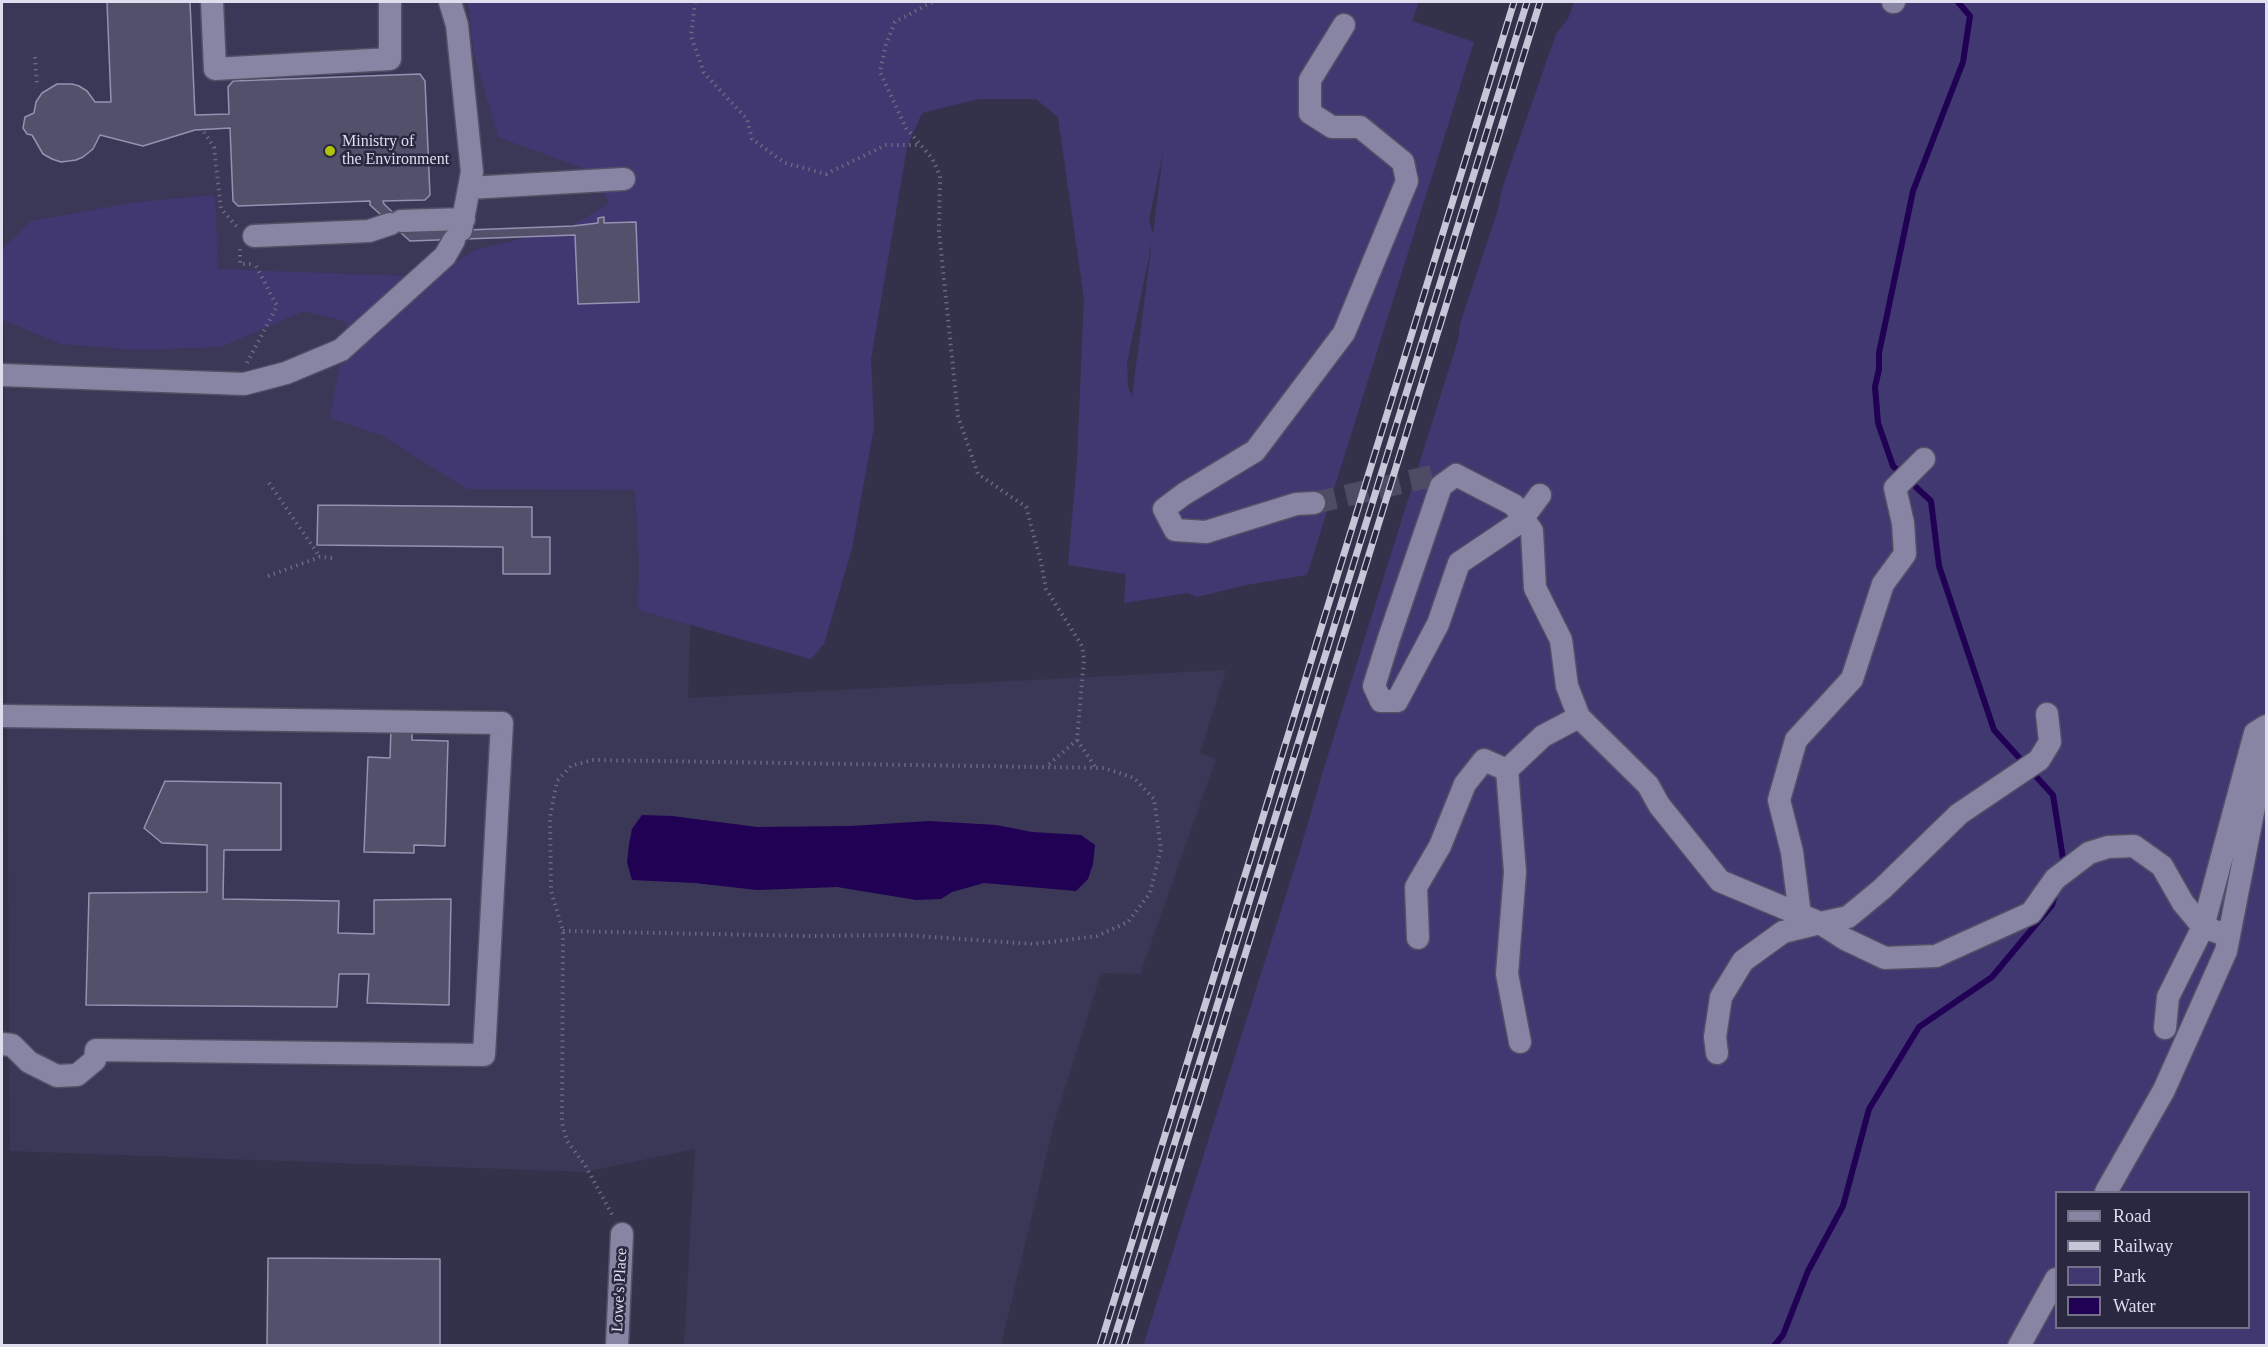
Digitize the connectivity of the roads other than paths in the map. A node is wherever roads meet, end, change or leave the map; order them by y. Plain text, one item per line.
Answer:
1 (212, 2) edge
2 (390, 2) edge
3 (450, 2) edge
4 (1344, 26) dead end
5 (624, 179) dead end
6 (469, 188) junction
7 (460, 230) junction
8 (245, 236) road end
9 (2, 375) edge
10 (1924, 459) dead end
11 (1456, 475) junction
12 (1432, 476) tunnel mouth
13 (1540, 495) dead end
14 (1314, 502) tunnel mouth
15 (1523, 518) junction
16 (2047, 714) dead end
17 (2, 716) edge
18 (1579, 717) junction
19 (2266, 726) edge
20 (2266, 746) edge
21 (1507, 770) junction
22 (1810, 919) junction
23 (2203, 927) junction
24 (2229, 936) junction
25 (1419, 938) dead end
26 (2165, 1028) dead end
27 (1520, 1042) dead end
28 (2, 1044) edge
29 (1717, 1053) dead end
30 (2107, 1191) edge
31 (622, 1234) road end
32 (2055, 1281) edge
33 (617, 1346) edge
34 (2019, 1346) edge

1 - 2 street
3 - 6 street
4 - 14 street
5 - 6 street
6 - 7 street
7 - 8 street
7 - 9 street
10 - 22 street
11 - 12 street
11 - 15 street
11 - 15 street
13 - 15 street
15 - 18 street
16 - 22 street
17 - 28 street
18 - 21 street
18 - 22 street
19 - 23 street
20 - 24 street
21 - 25 street
21 - 27 street
22 - 23 street
22 - 29 street
23 - 24 street
23 - 26 street
24 - 30 street
31 - 33 street, Lowe's Place
32 - 34 street

